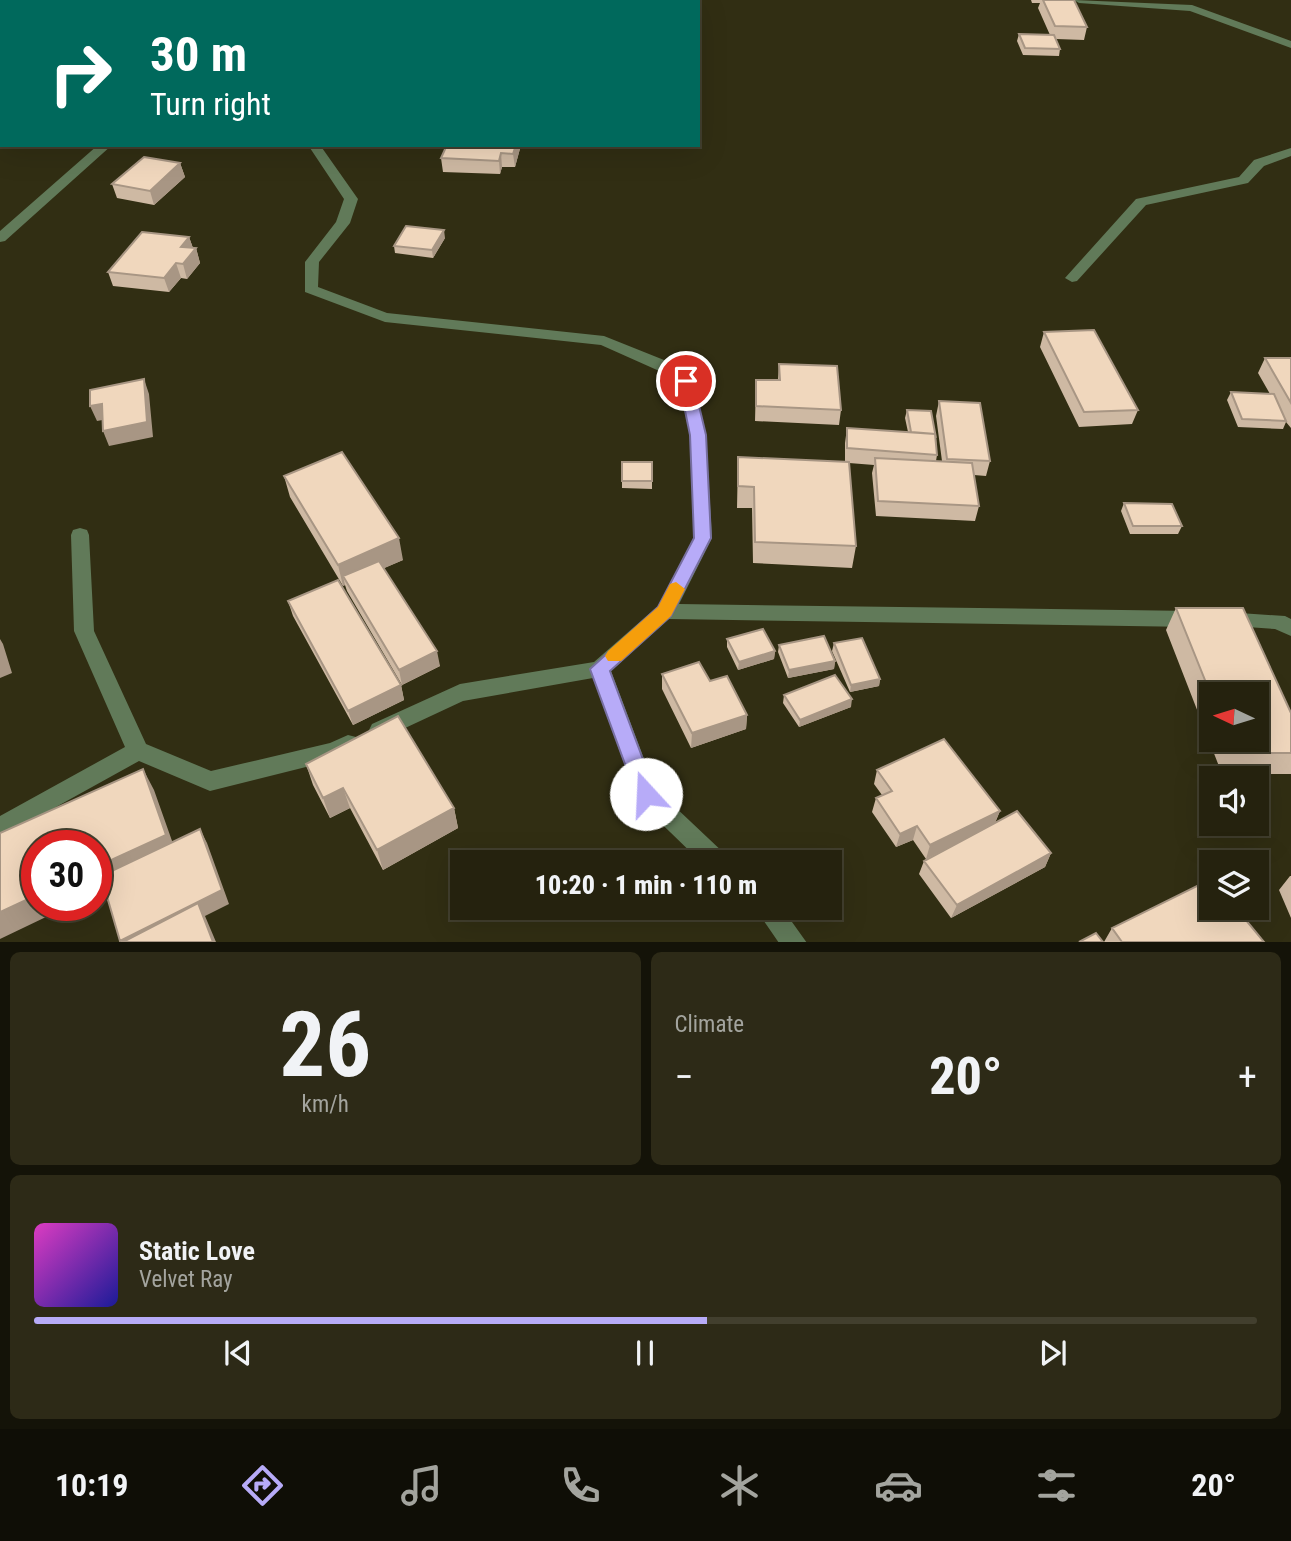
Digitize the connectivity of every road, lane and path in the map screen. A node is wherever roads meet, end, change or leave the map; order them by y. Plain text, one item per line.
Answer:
1 (1079, 0) edge
2 (1291, 44) edge
3 (104, 147) edge
4 (315, 147) edge
5 (1291, 152) edge
6 (0, 237) edge
7 (1072, 278) dead end
8 (80, 536) dead end
9 (665, 611) junction
10 (1291, 628) edge
11 (600, 669) junction
12 (138, 751) junction
13 (0, 828) edge
14 (704, 850) edge
15 (777, 920) edge
16 (794, 942) edge

1 - 2 street
3 - 6 street
4 - 9 street
5 - 7 street
8 - 12 street
9 - 10 street
9 - 11 street
11 - 12 street
11 - 14 street
12 - 13 street
15 - 16 street

